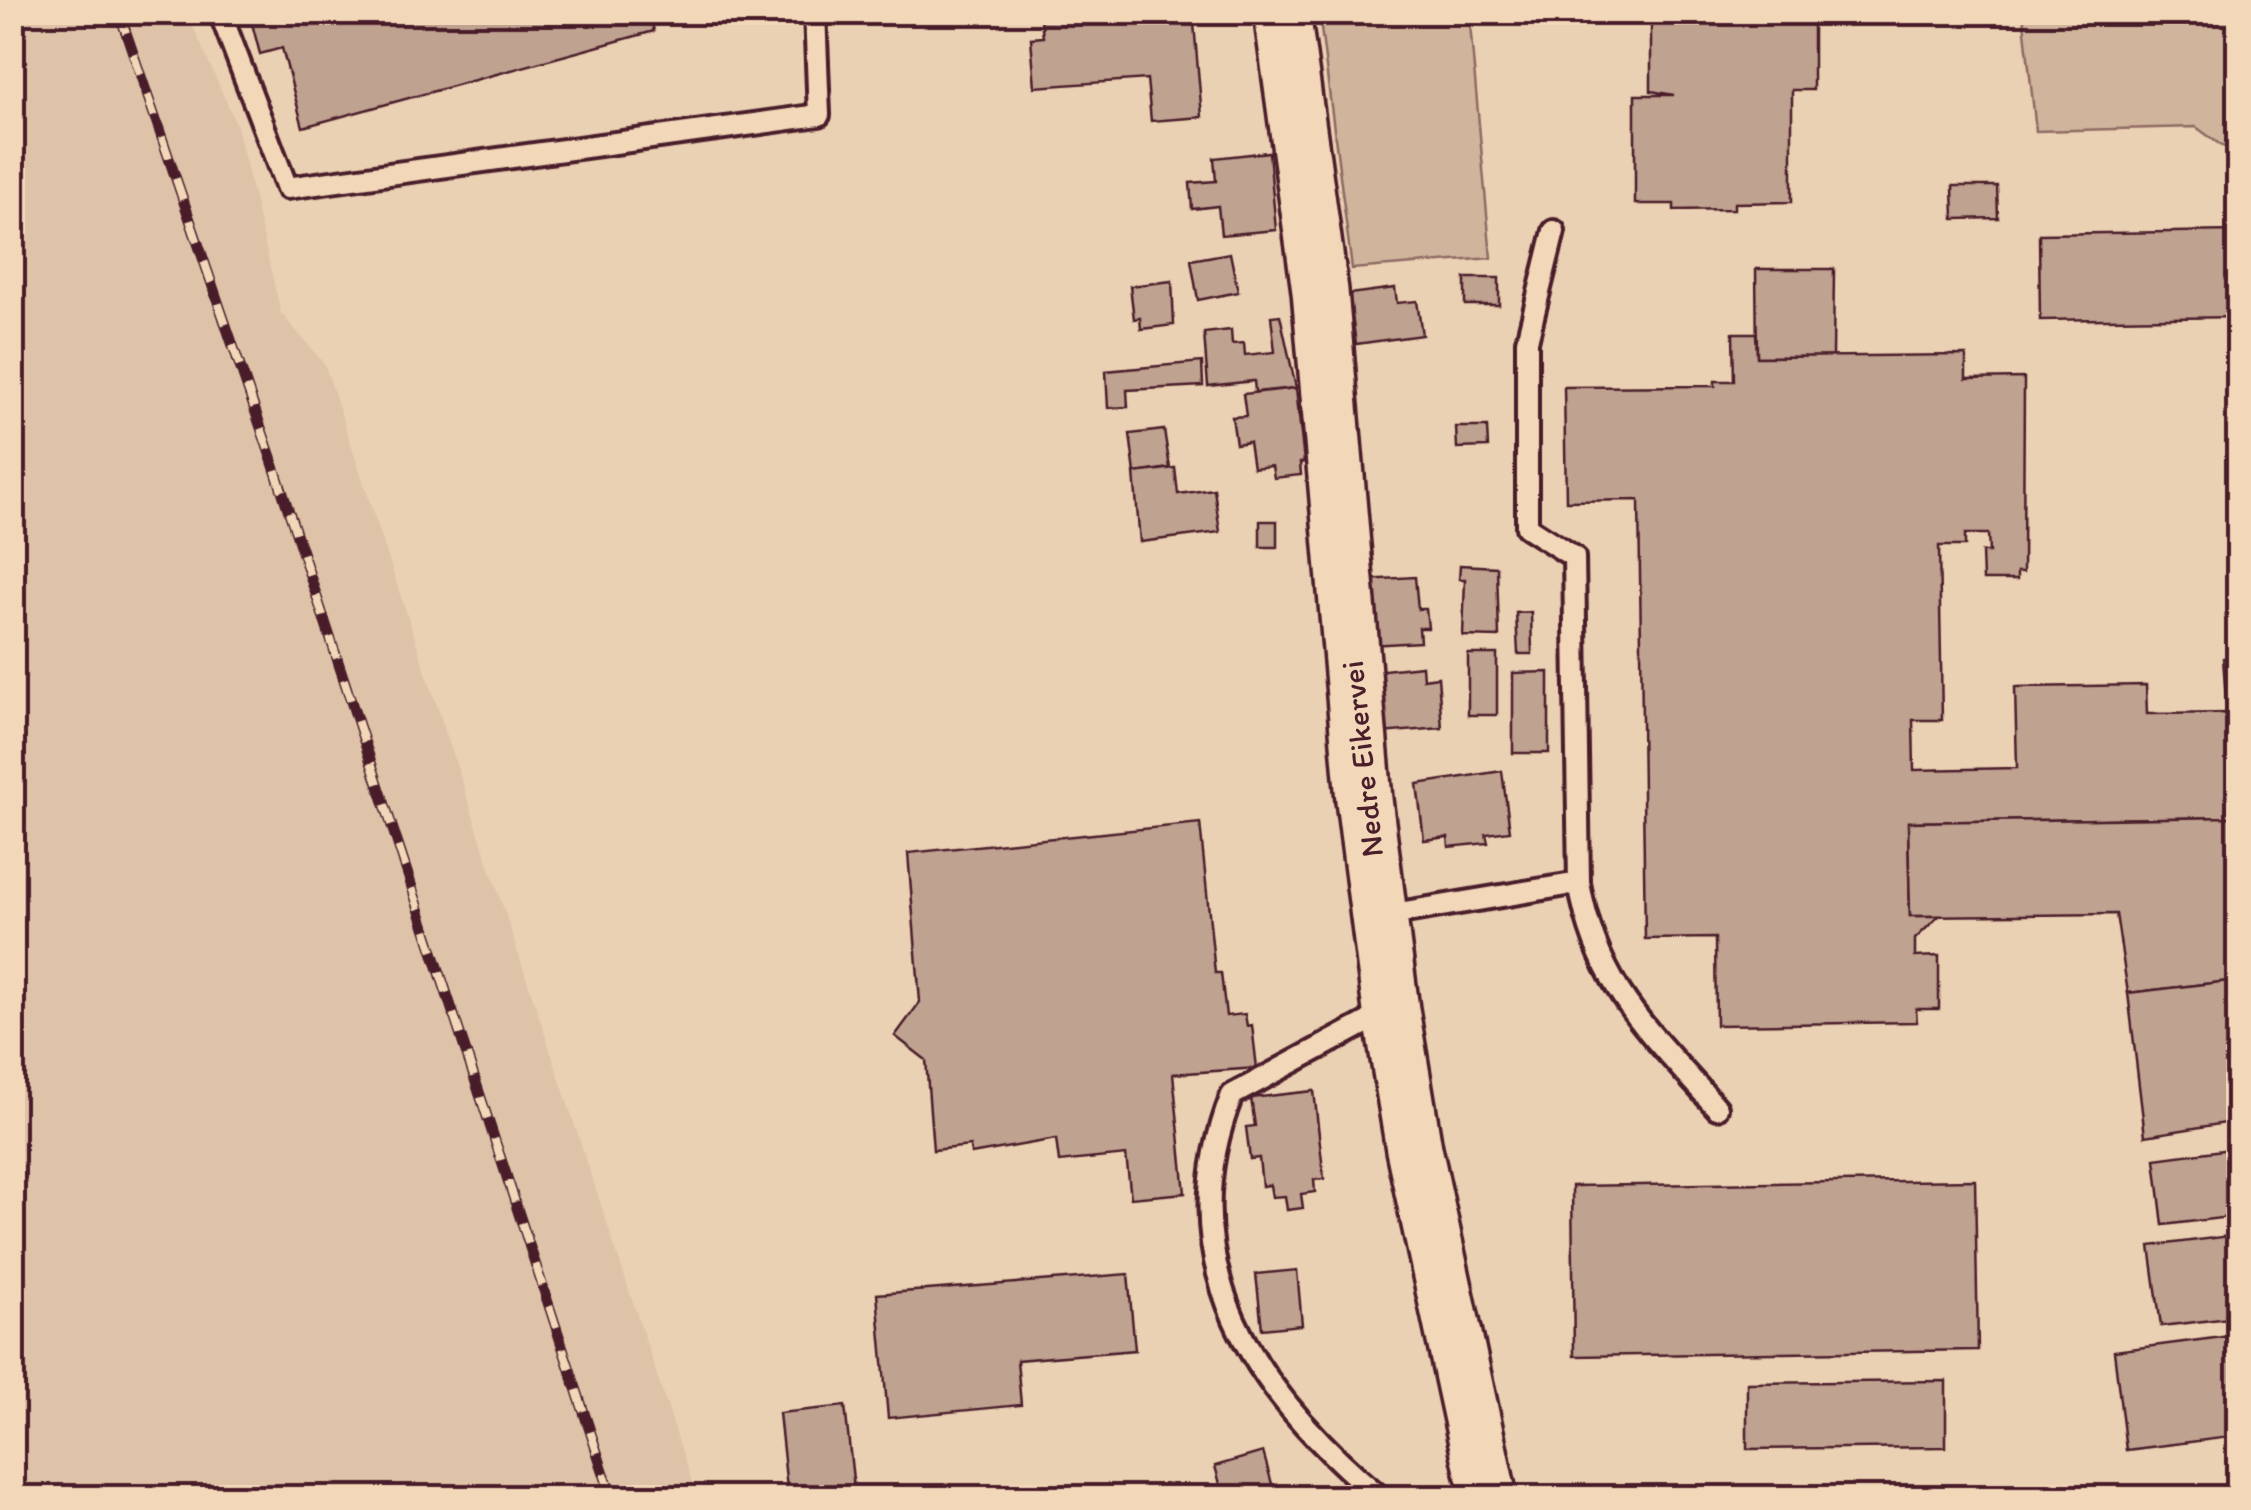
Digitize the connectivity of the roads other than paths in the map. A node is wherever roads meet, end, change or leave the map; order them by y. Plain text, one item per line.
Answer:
1 (220, 12) edge
2 (815, 12) edge
3 (1282, 12) edge
4 (1554, 231) dead end
5 (1578, 883) junction
6 (1378, 916) junction
7 (1391, 1010) junction
8 (1717, 1108) dead end
9 (1381, 1498) edge
10 (1490, 1498) edge

1 - 2 lane
3 - 6 main road, Nedre Eikervei
4 - 5 lane
5 - 6 lane
5 - 8 lane
6 - 7 main road, Nedre Eikervei
7 - 9 lane
7 - 10 main road, Nedre Eikervei

